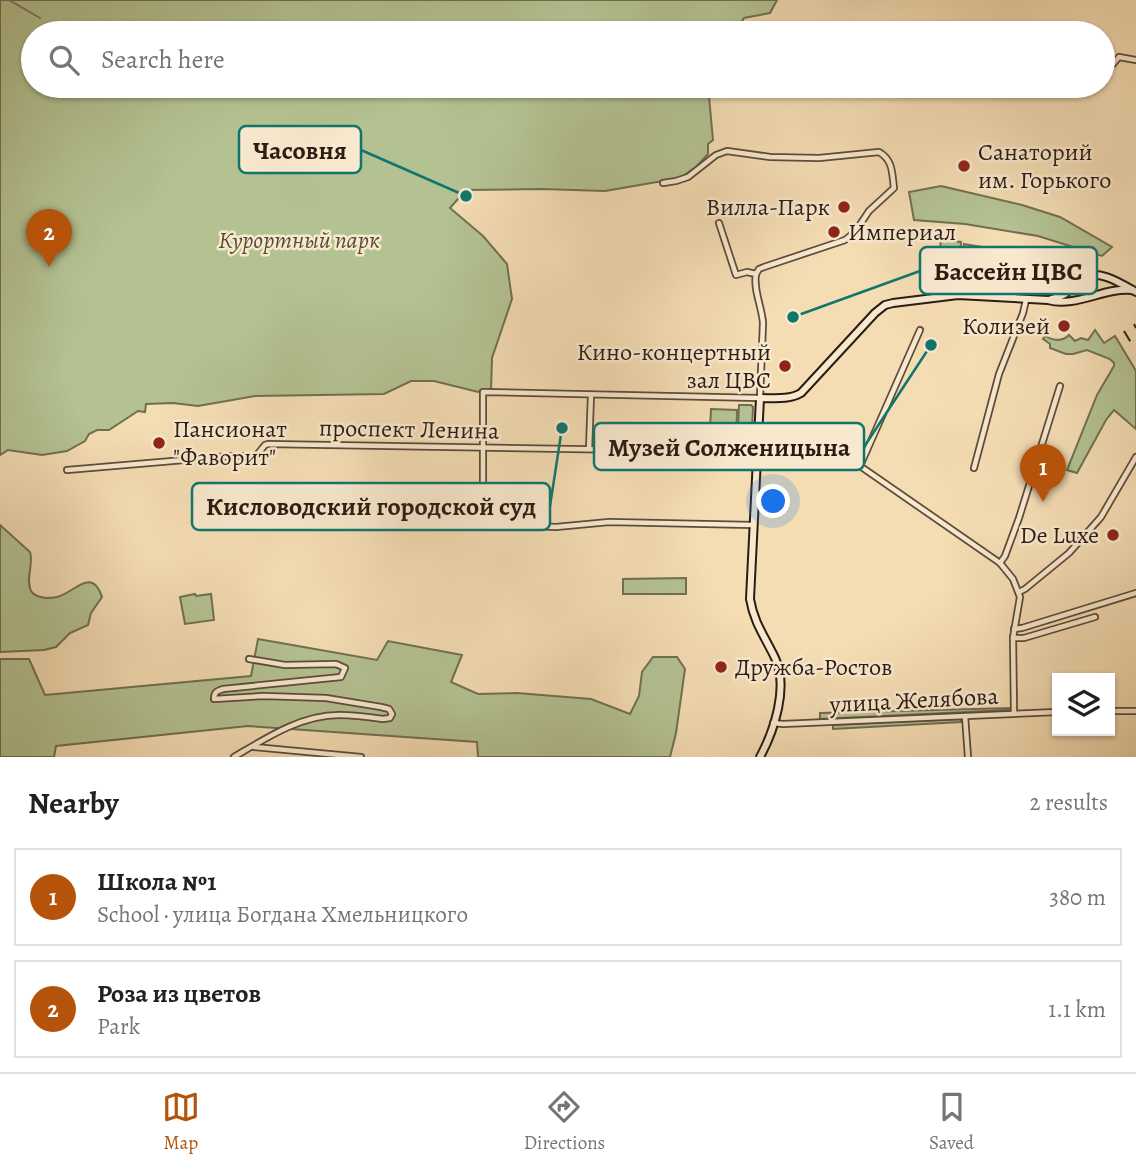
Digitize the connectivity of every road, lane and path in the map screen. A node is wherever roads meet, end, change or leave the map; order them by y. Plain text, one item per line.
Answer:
1 (1136, 60) edge
2 (1115, 62) edge
3 (663, 183) dead end
4 (719, 223) dead end
5 (755, 274) junction
6 (1134, 291) edge
7 (1026, 300) junction
8 (1048, 300) junction
9 (920, 330) dead end
10 (1060, 386) dead end
11 (591, 395) junction
12 (760, 398) junction
13 (483, 447) junction
14 (589, 449) junction
15 (757, 452) junction
16 (1136, 457) edge
17 (757, 464) junction
18 (860, 466) junction
19 (974, 468) dead end
20 (66, 470) dead end
21 (293, 517) dead end
22 (484, 524) junction
23 (753, 525) junction
24 (1000, 563) junction
25 (1019, 592) junction
26 (1136, 593) edge
27 (1095, 617) dead end
28 (1014, 629) junction
29 (1013, 639) junction
30 (249, 659) dead end
31 (1115, 711) edge
32 (1136, 711) edge
33 (1052, 712) edge
34 (1014, 713) junction
35 (965, 716) junction
36 (774, 723) junction
37 (251, 747) junction
38 (234, 757) edge
39 (361, 757) edge
40 (760, 757) edge
41 (968, 757) edge

1 - 2 street
3 - 5 street
4 - 5 street
5 - 12 street
6 - 8 main road
6 - 8 main road
7 - 8 main road
7 - 12 main road
7 - 19 street
9 - 18 street
10 - 24 street
11 - 12 street
11 - 13 street
11 - 14 street
12 - 15 main road
13 - 14 street, проспект Ленина
13 - 20 street, проспект Ленина
13 - 22 street
14 - 15 street, проспект Ленина
15 - 17 main road
16 - 25 street
17 - 18 street
17 - 23 main road
18 - 24 street
21 - 22 street
22 - 23 street
23 - 36 main road
24 - 25 street
25 - 28 street
26 - 28 street
27 - 29 street
28 - 29 street
29 - 34 street
30 - 37 street
31 - 32 street
33 - 34 street, улица Желябова
34 - 35 street, улица Желябова
35 - 36 street, улица Желябова
35 - 41 street
36 - 40 main road
37 - 38 street
37 - 39 street

